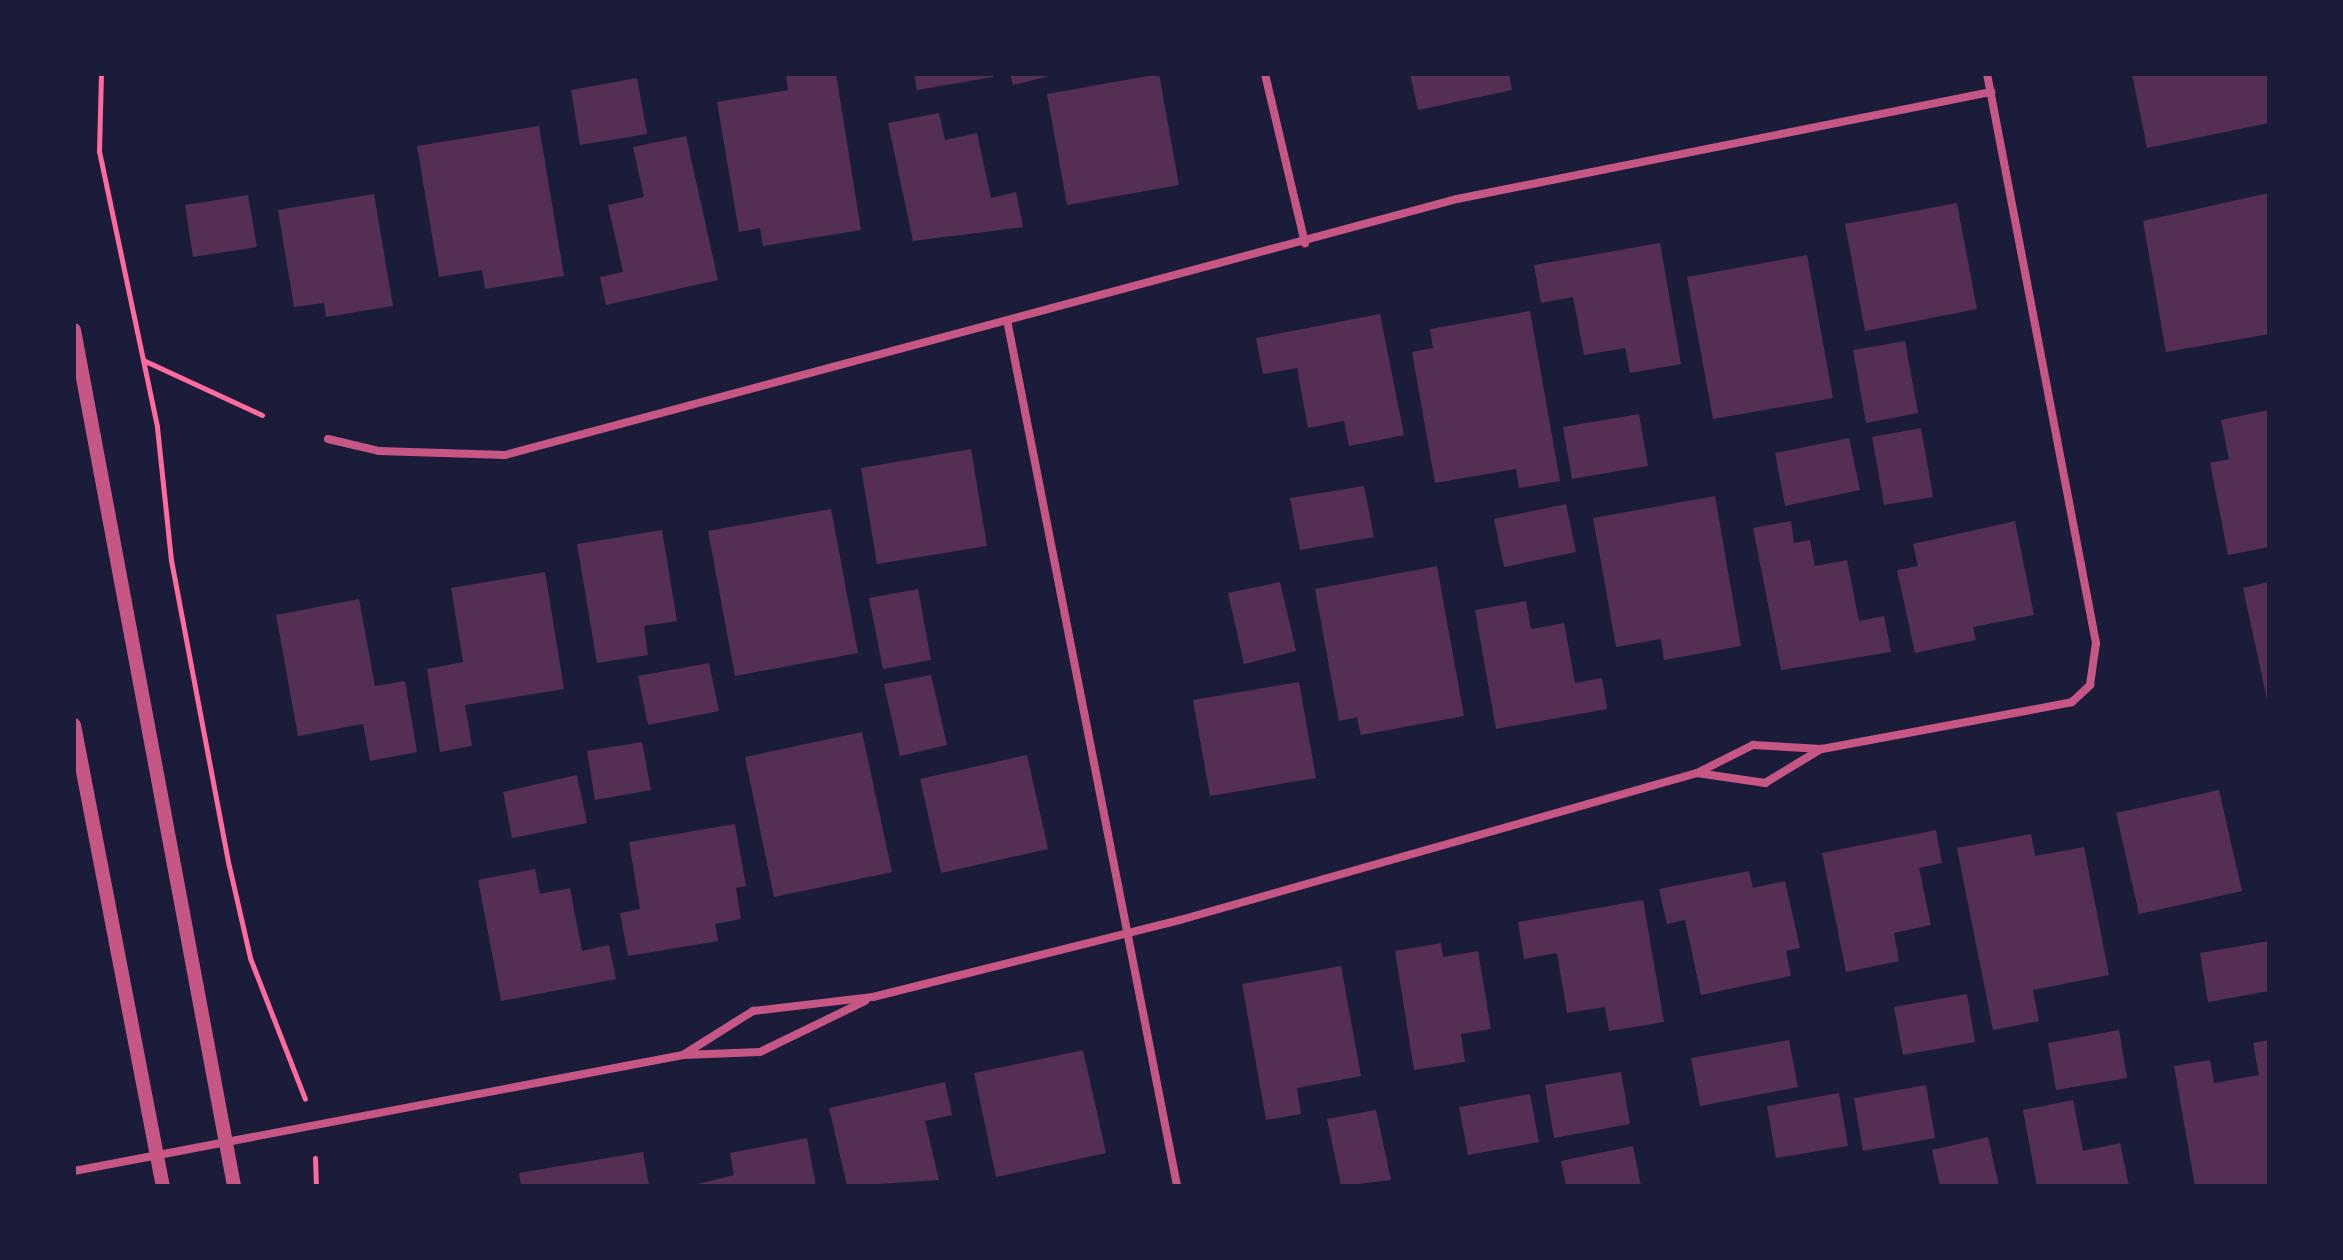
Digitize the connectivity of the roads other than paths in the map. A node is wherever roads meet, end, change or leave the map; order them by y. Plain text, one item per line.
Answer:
1 (1265, 74) edge
2 (1987, 74) edge
3 (1991, 92) junction
4 (1305, 243) junction
5 (1008, 325) junction
6 (74, 330) edge
7 (328, 439) dead end
8 (74, 725) edge
9 (1822, 749) junction
10 (1697, 773) junction
11 (1125, 934) junction
12 (873, 997) junction
13 (683, 1055) junction
14 (225, 1141) junction
15 (157, 1155) junction
16 (74, 1171) edge
17 (163, 1186) edge
18 (234, 1186) edge
19 (1177, 1186) edge

1 - 4 street
2 - 3 street
3 - 4 street
3 - 9 street
4 - 5 street
5 - 7 street
5 - 11 street
6 - 14 street
8 - 15 street
9 - 10 street
9 - 10 street
10 - 11 street
11 - 12 street
11 - 19 street
12 - 13 street
12 - 13 street
13 - 14 street
14 - 15 street
14 - 18 street
15 - 16 street
15 - 17 street

